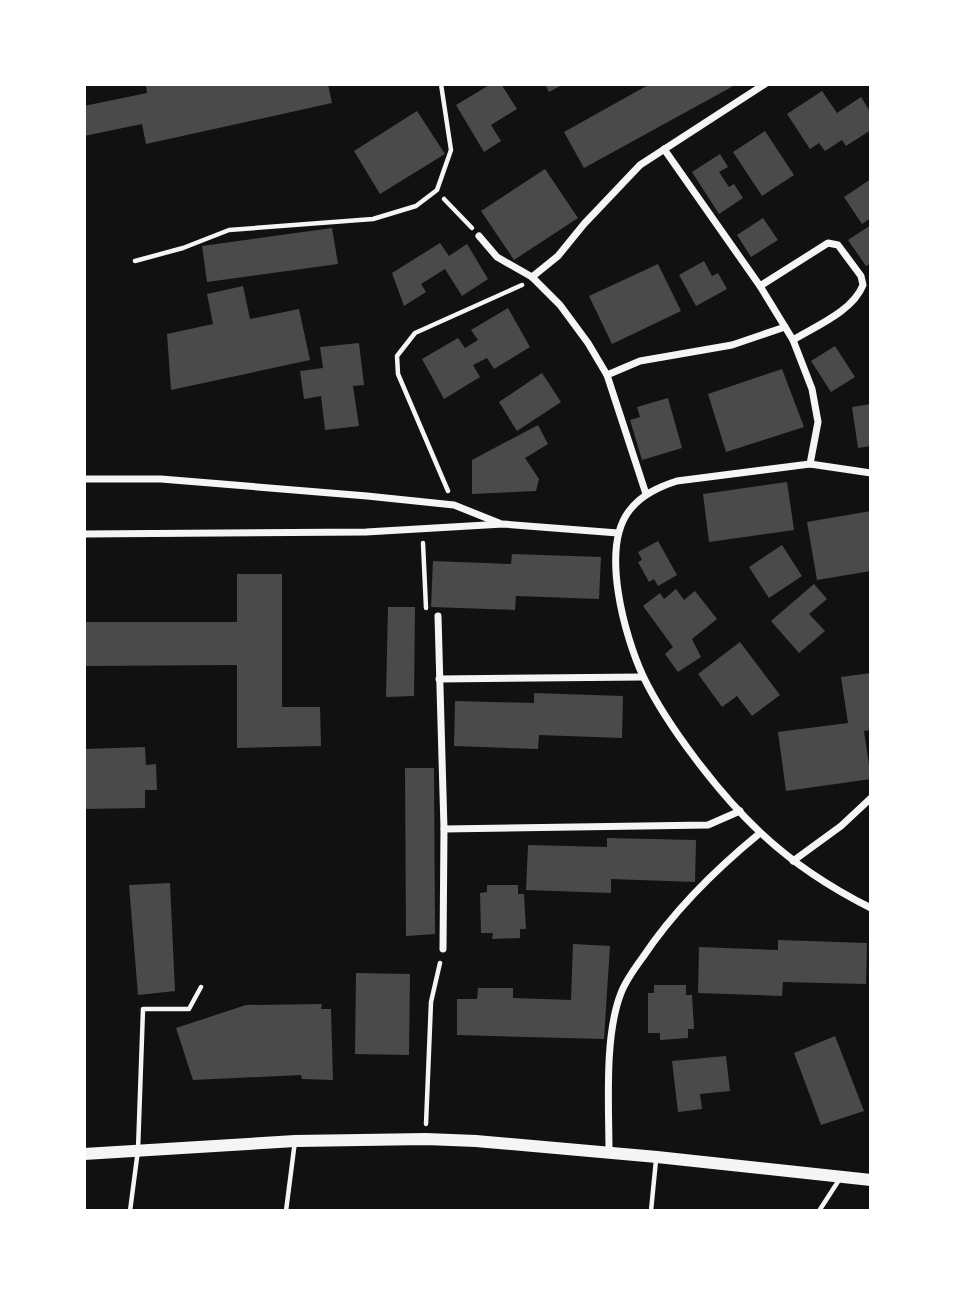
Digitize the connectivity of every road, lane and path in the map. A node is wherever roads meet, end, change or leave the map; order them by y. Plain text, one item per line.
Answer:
1 (441, 84) edge
2 (765, 84) edge
3 (664, 149) junction
4 (436, 190) junction
5 (479, 236) joint
6 (135, 261) dead end
7 (532, 277) junction
8 (760, 286) junction
9 (785, 327) junction
10 (793, 340) junction
11 (607, 375) junction
12 (810, 464) junction
13 (871, 473) edge
14 (84, 480) edge
15 (646, 494) junction
16 (454, 505) junction
17 (503, 524) junction
18 (422, 528) junction
19 (618, 533) junction
20 (84, 534) edge
21 (438, 616) joint
22 (643, 677) junction
23 (439, 678) junction
24 (871, 798) edge
25 (740, 811) junction
26 (444, 829) junction
27 (760, 833) junction
28 (793, 861) junction
29 (871, 908) edge
30 (443, 949) joint
31 (201, 987) dead end
32 (426, 1139) junction
33 (295, 1140) junction
34 (138, 1150) junction
35 (608, 1153) junction
36 (84, 1154) edge
37 (657, 1157) junction
38 (842, 1177) junction
39 (871, 1180) edge
40 (130, 1211) edge
41 (286, 1211) edge
42 (651, 1211) edge
43 (819, 1211) edge

1 - 4 lane
2 - 3 street
3 - 7 street
3 - 8 street
4 - 5 path
4 - 6 lane
5 - 7 street
7 - 11 street
7 - 16 path
8 - 9 street
8 - 10 street
9 - 10 street
9 - 11 street
10 - 12 street
11 - 15 street
12 - 13 street
12 - 15 street
14 - 16 street
15 - 19 street
16 - 17 street
17 - 18 street
17 - 19 street
18 - 20 street
18 - 21 path
19 - 22 street
21 - 23 street
22 - 23 street
22 - 25 street
23 - 26 street
24 - 28 street
25 - 26 street
25 - 27 street
26 - 30 street
27 - 28 street
27 - 35 street
28 - 29 street
30 - 32 path
31 - 34 lane
32 - 33 street
32 - 35 street
33 - 34 street
33 - 41 lane
34 - 36 street
34 - 40 lane
35 - 37 street
37 - 38 street
37 - 42 lane
38 - 39 street
38 - 43 lane

